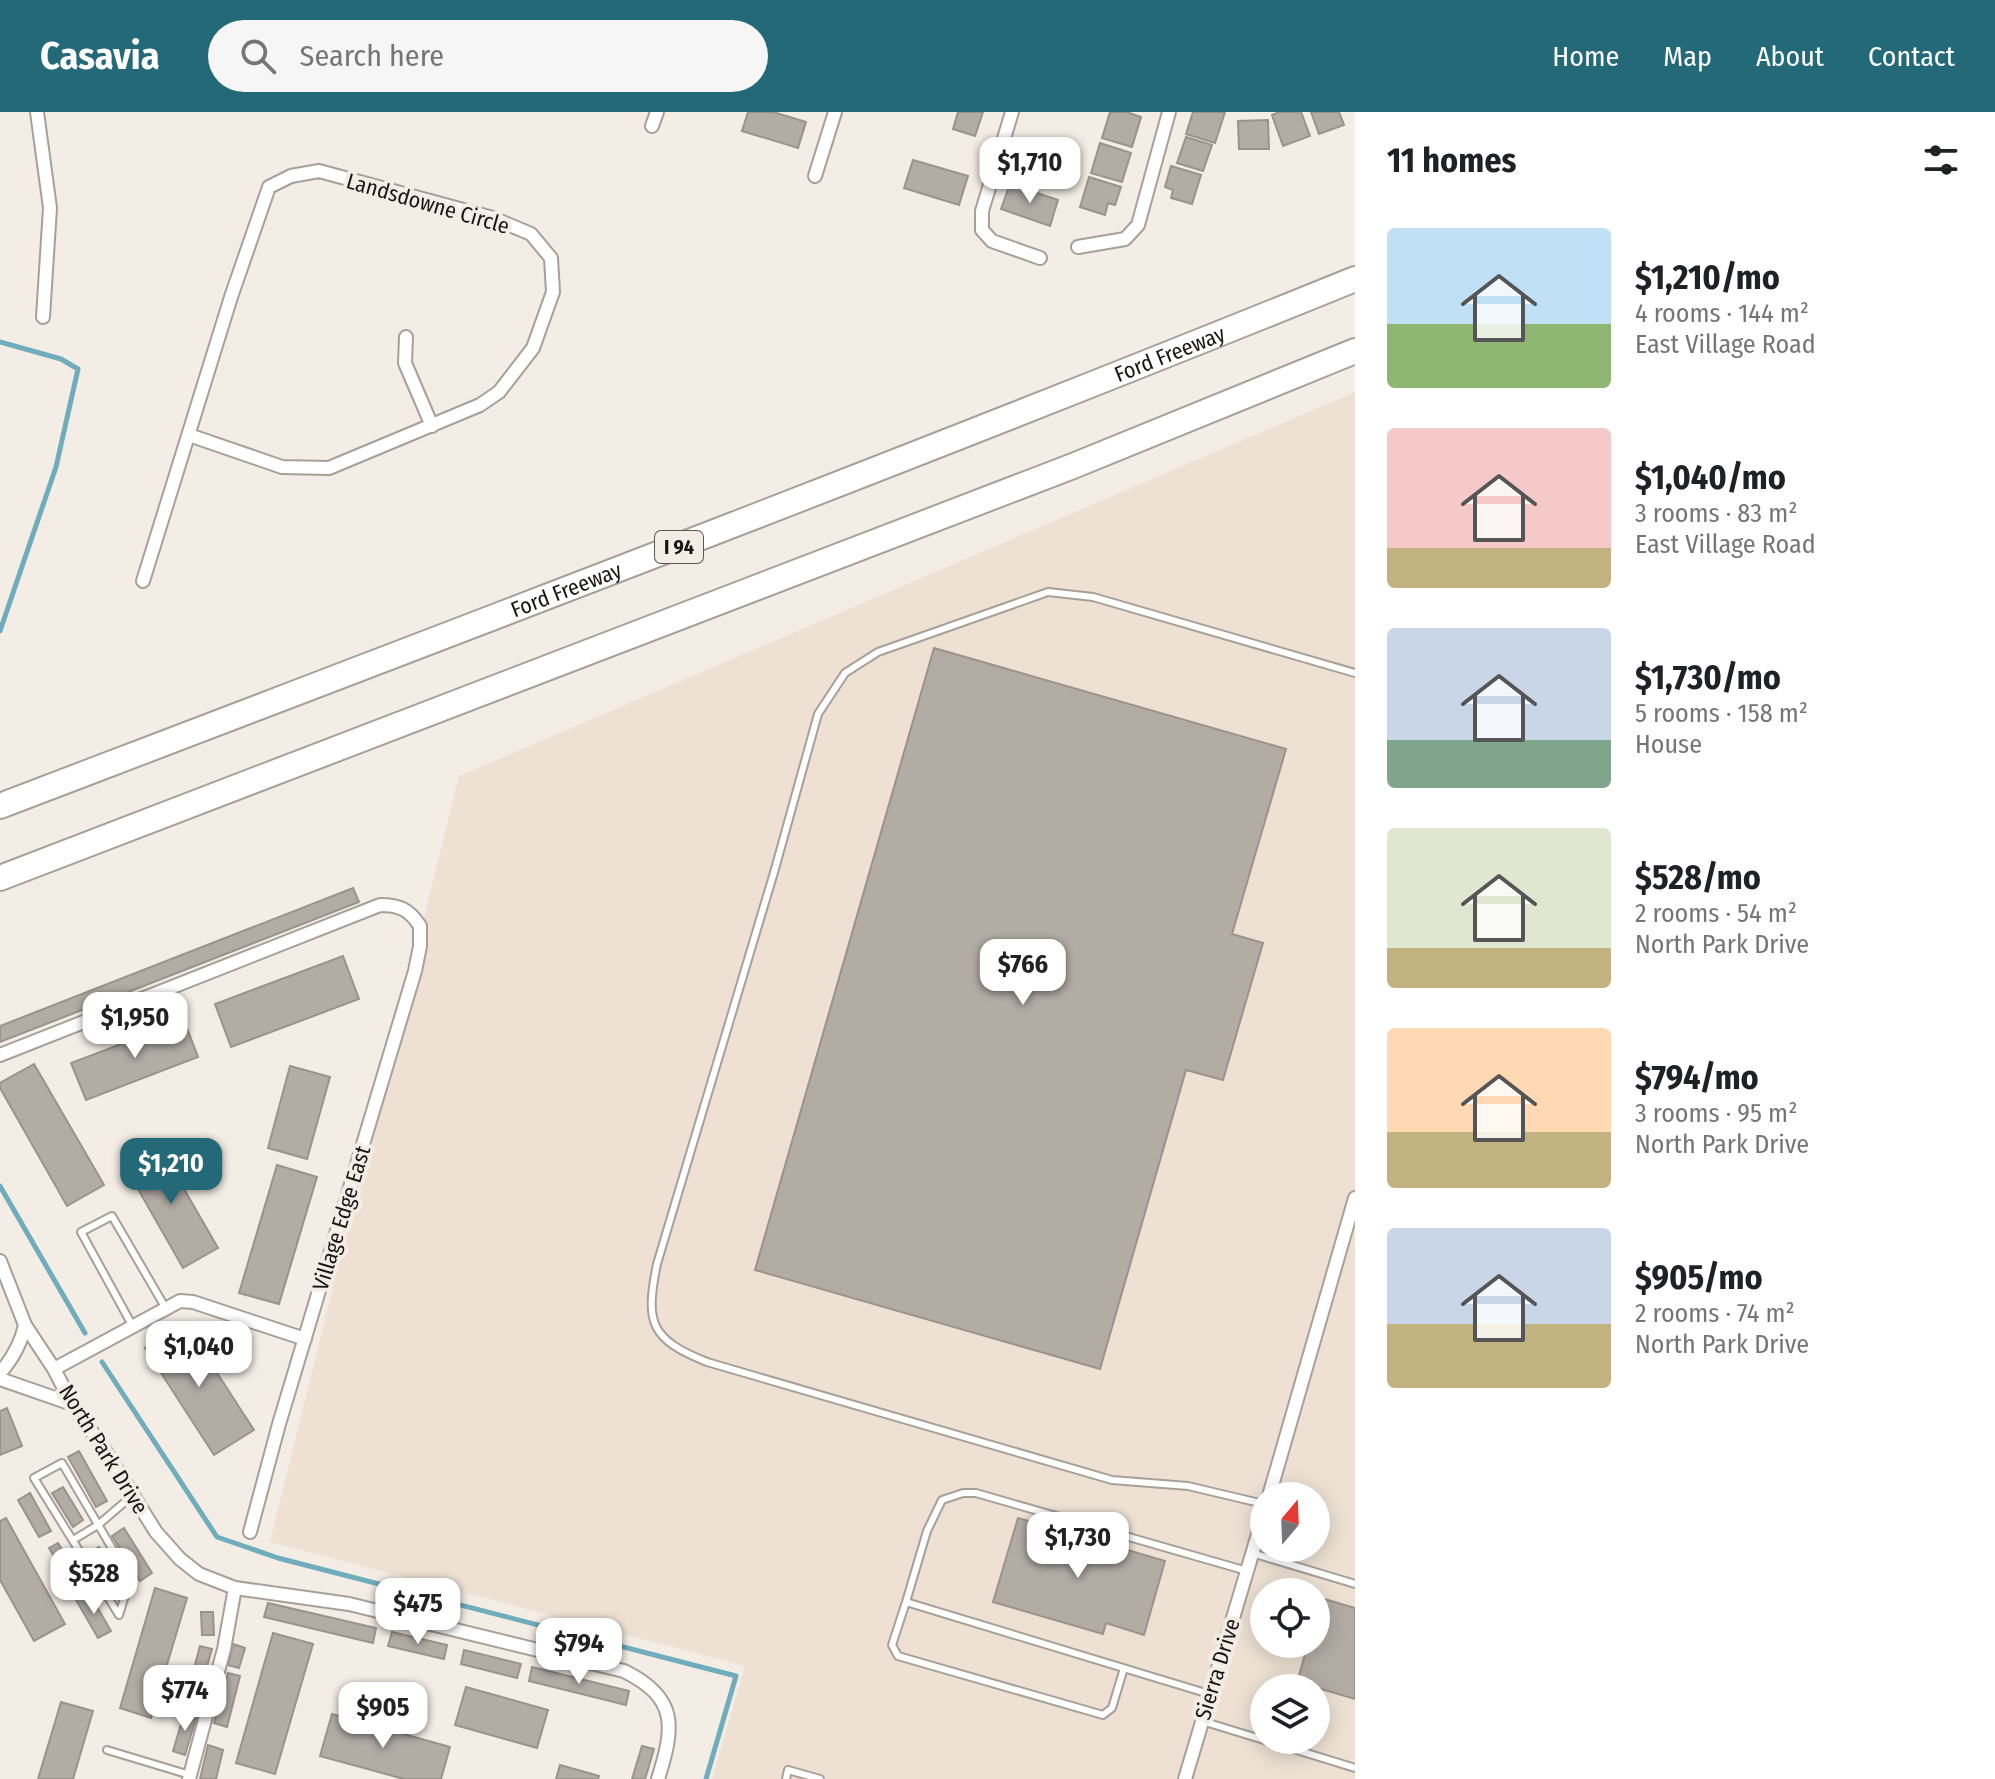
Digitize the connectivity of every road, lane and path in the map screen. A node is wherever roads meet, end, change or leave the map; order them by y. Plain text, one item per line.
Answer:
1 (37, 112) edge
2 (657, 112) edge
3 (835, 112) edge
4 (1012, 112) edge
5 (1169, 112) edge
6 (652, 126) dead end
7 (815, 176) dead end
8 (1078, 247) dead end
9 (1040, 258) dead end
10 (1355, 279) edge
11 (43, 317) dead end
12 (406, 337) dead end
13 (1355, 351) edge
14 (432, 426) junction
15 (189, 435) junction
16 (143, 581) dead end
17 (1355, 673) edge
18 (0, 806) edge
19 (0, 878) edge
20 (0, 1055) edge
21 (1355, 1198) edge
22 (0, 1261) edge
23 (165, 1307) junction
24 (25, 1325) junction
25 (132, 1325) junction
26 (305, 1339) junction
27 (54, 1369) junction
28 (0, 1373) edge
29 (0, 1379) edge
30 (72, 1404) junction
31 (1273, 1482) edge
32 (133, 1495) junction
33 (1250, 1501) edge
34 (98, 1525) junction
35 (250, 1532) dead end
36 (73, 1540) junction
37 (1250, 1560) edge
38 (1282, 1562) edge
39 (1247, 1571) junction
40 (1355, 1584) edge
41 (235, 1588) junction
42 (906, 1602) junction
43 (1124, 1668) junction
44 (1209, 1694) junction
45 (1201, 1721) junction
46 (1250, 1736) edge
47 (107, 1750) dead end
48 (1310, 1754) edge
49 (1355, 1768) edge
50 (190, 1777) edge
51 (658, 1779) edge
52 (786, 1779) edge
53 (820, 1779) edge
54 (1185, 1779) edge

1 - 11 street
2 - 6 street
3 - 7 street
4 - 9 street
5 - 8 street
10 - 18 highway, Ford Freeway / I 94
12 - 14 street
13 - 19 highway
14 - 15 street, Landsdowne Circle
14 - 15 street, Landsdowne Circle
15 - 16 street, Landsdowne Circle
17 - 33 lane
20 - 26 street, Village Edge East
21 - 31 street
22 - 24 street, North Park Drive
23 - 25 street
23 - 25 lane
23 - 26 street
24 - 27 street, North Park Drive
24 - 28 street
25 - 27 street
26 - 35 street, Village Edge East
27 - 30 street, North Park Drive
29 - 30 street
30 - 32 street, North Park Drive
32 - 34 lane
32 - 41 street, North Park Drive
34 - 36 lane
34 - 36 lane
34 - 36 lane
37 - 39 street, Sierra Drive
38 - 40 lane
39 - 42 lane
39 - 44 street, Sierra Drive
41 - 50 street
41 - 51 street, North Park Drive
42 - 43 lane
42 - 43 lane
43 - 44 lane
44 - 45 street, Sierra Drive
45 - 46 lane
45 - 54 street, Sierra Drive
47 - 50 lane
48 - 49 lane
52 - 53 lane

